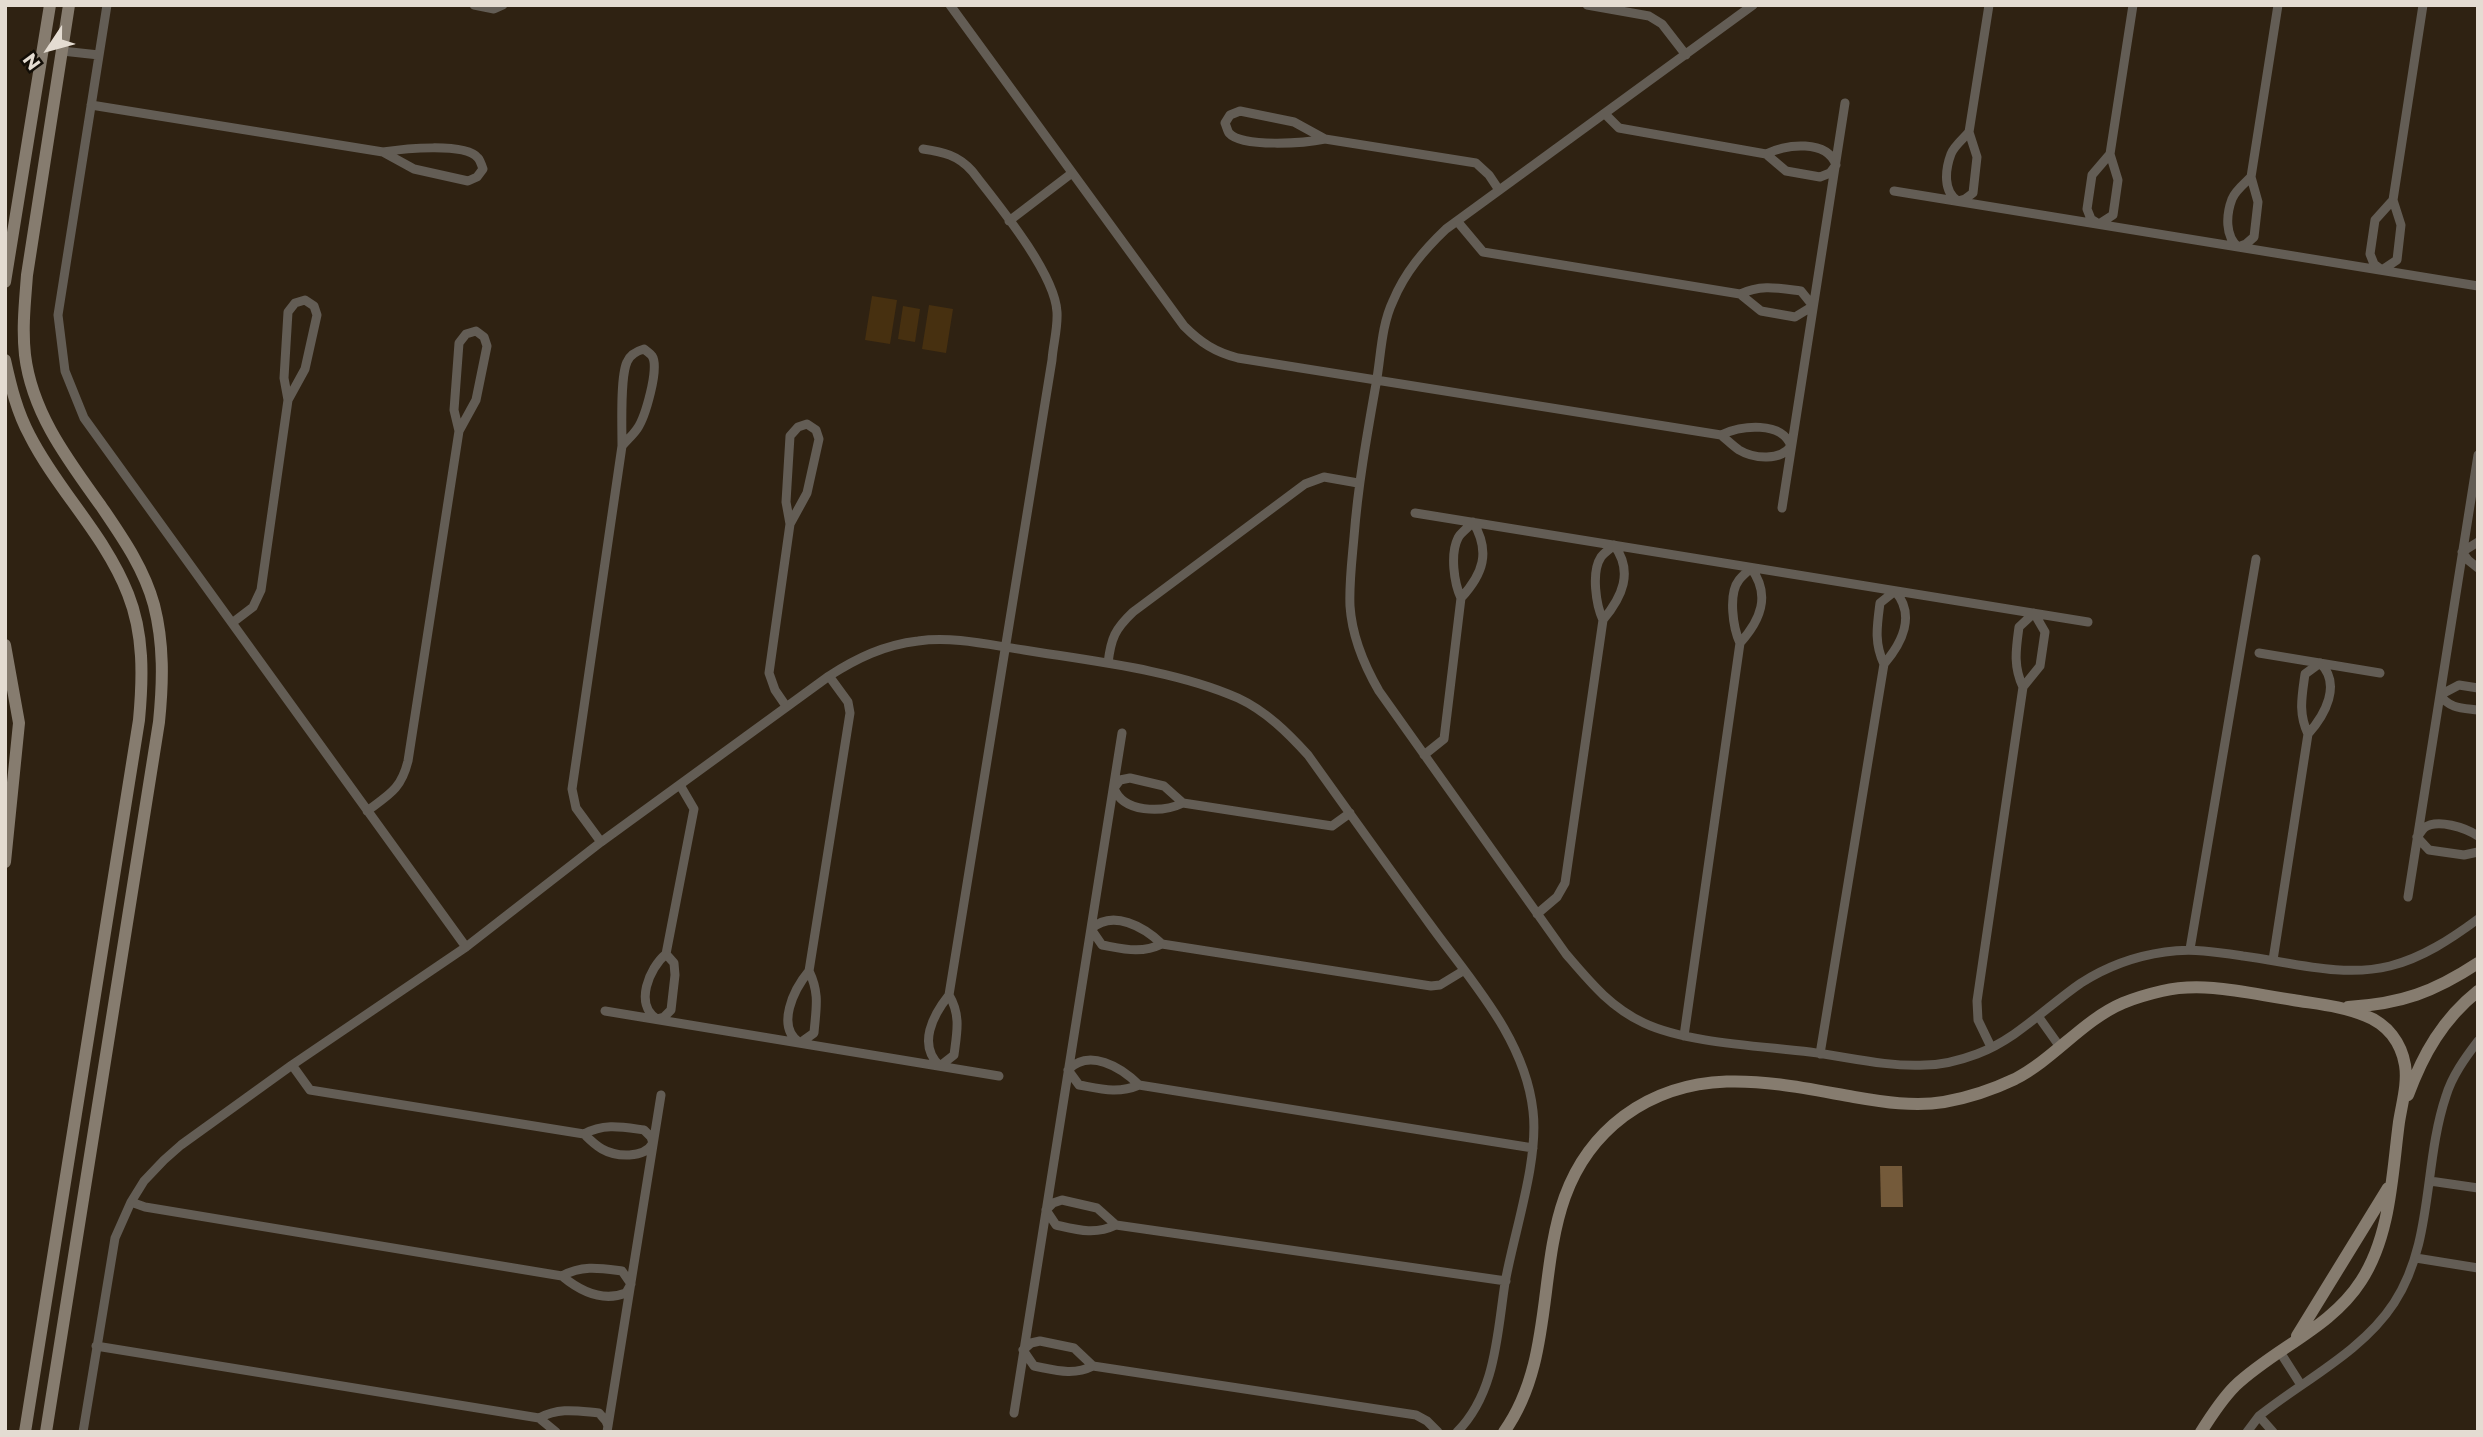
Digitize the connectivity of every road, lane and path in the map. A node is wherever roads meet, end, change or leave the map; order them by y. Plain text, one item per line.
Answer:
1 (50, 5) edge
2 (69, 5) edge
3 (107, 5) edge
4 (474, 5) edge
5 (503, 5) edge
6 (950, 5) edge
7 (1587, 5) edge
8 (1753, 5) edge
9 (1989, 5) edge
10 (2133, 5) edge
11 (2278, 5) edge
12 (2423, 5) edge
13 (62, 51) junction
14 (100, 55) junction
15 (1686, 55) junction
16 (1845, 103) dead end
17 (92, 105) junction
18 (1605, 114) junction
19 (1969, 132) junction
20 (1325, 139) junction
21 (923, 149) dead end
22 (383, 152) junction
23 (1766, 154) junction
24 (2110, 155) junction
25 (1836, 165) junction
26 (1072, 173) junction
27 (2251, 177) junction
28 (1499, 190) junction
29 (1895, 191) dead end
30 (2393, 200) junction
31 (1958, 201) junction
32 (15, 216) junction
33 (36, 220) junction
34 (1457, 220) junction
35 (1009, 221) junction
36 (2099, 224) junction
37 (2238, 247) junction
38 (2382, 270) junction
39 (5, 282) edge
40 (2478, 286) edge
41 (1740, 294) junction
42 (1813, 306) junction
43 (5, 360) edge
44 (1377, 381) junction
45 (288, 400) junction
46 (459, 431) junction
47 (1721, 435) junction
48 (622, 446) junction
49 (1791, 446) junction
50 (2478, 455) edge
51 (1358, 483) junction
52 (1782, 508) dead end
53 (1415, 513) dead end
54 (1473, 522) junction
55 (790, 524) junction
56 (2478, 542) edge
57 (1614, 545) junction
58 (2462, 552) junction
59 (2256, 559) dead end
60 (1751, 568) junction
61 (2478, 568) edge
62 (1895, 591) junction
63 (1461, 598) junction
64 (2034, 613) junction
65 (1603, 620) junction
66 (2088, 622) dead end
67 (232, 623) junction
68 (1740, 643) junction
69 (5, 645) edge
70 (1006, 648) junction
71 (2259, 653) dead end
72 (1108, 663) junction
73 (2320, 663) junction
74 (1884, 664) junction
75 (2380, 673) dead end
76 (829, 676) junction
77 (2023, 687) junction
78 (2478, 688) edge
79 (2440, 695) junction
80 (786, 706) junction
81 (2478, 710) edge
82 (1122, 733) dead end
83 (2308, 734) junction
84 (1423, 755) junction
85 (680, 785) junction
86 (1114, 788) junction
87 (1183, 803) junction
88 (367, 811) junction
89 (1350, 813) junction
90 (2478, 836) edge
91 (2417, 837) junction
92 (601, 842) junction
93 (2478, 852) edge
94 (5, 862) edge
95 (2408, 897) dead end
96 (1536, 914) junction
97 (2478, 919) edge
98 (1091, 929) junction
99 (1162, 944) junction
100 (466, 947) junction
101 (2190, 949) junction
102 (666, 954) junction
103 (2273, 960) junction
104 (2478, 963) edge
105 (809, 971) junction
106 (1463, 971) junction
107 (2478, 991) edge
108 (950, 995) junction
109 (2334, 1007) junction
110 (605, 1011) dead end
111 (2038, 1016) junction
112 (657, 1019) junction
113 (1684, 1036) junction
114 (2478, 1041) edge
115 (800, 1043) junction
116 (1991, 1047) junction
117 (2060, 1047) junction
118 (1820, 1054) junction
119 (292, 1065) junction
120 (940, 1066) junction
121 (1069, 1070) junction
122 (999, 1076) dead end
123 (1139, 1085) junction
124 (661, 1095) dead end
125 (2400, 1115) junction
126 (584, 1134) junction
127 (653, 1143) junction
128 (1533, 1148) junction
129 (2392, 1181) junction
130 (2430, 1181) junction
131 (2478, 1188) edge
132 (131, 1202) junction
133 (1046, 1210) junction
134 (1116, 1225) junction
135 (2416, 1258) junction
136 (2478, 1268) edge
137 (562, 1276) junction
138 (1506, 1282) junction
139 (631, 1284) junction
140 (2293, 1343) junction
141 (96, 1346) junction
142 (1023, 1350) junction
143 (2280, 1352) junction
144 (1094, 1366) junction
145 (2301, 1385) junction
146 (1014, 1413) dead end
147 (2259, 1416) junction
148 (539, 1418) junction
149 (607, 1430) edge
150 (26, 1432) edge
151 (46, 1432) edge
152 (83, 1432) edge
153 (556, 1432) edge
154 (1438, 1432) edge
155 (1457, 1432) edge
156 (1504, 1432) edge
157 (2201, 1432) edge
158 (2247, 1432) edge
159 (2273, 1432) edge

1 - 32 main road
2 - 13 main road
3 - 14 street
4 - 5 street
6 - 26 street
7 - 15 street
8 - 15 street
9 - 19 street
10 - 24 street
11 - 27 street
12 - 30 street
13 - 14 street
13 - 33 main road
14 - 17 street
15 - 18 street
16 - 25 street
17 - 22 street
17 - 67 street
18 - 23 street
18 - 28 street
19 - 31 street
19 - 31 street
20 - 20 street
20 - 28 street
21 - 35 street
22 - 22 street
23 - 25 street
23 - 25 street
24 - 36 street
24 - 36 street
25 - 42 street
26 - 35 street
26 - 44 street
27 - 37 street
27 - 37 street
28 - 34 street
29 - 31 street
30 - 38 street
30 - 38 street
31 - 36 street
32 - 33 main road
32 - 39 main road
33 - 151 main road
34 - 41 street
34 - 44 street
35 - 70 street
36 - 37 street
37 - 38 street
38 - 40 street
41 - 42 street
41 - 42 street
42 - 49 street
43 - 150 main road
44 - 47 street
44 - 51 street
45 - 45 street
45 - 67 street
46 - 46 street
46 - 88 street
47 - 49 street
47 - 49 street
48 - 48 street
48 - 92 street
49 - 52 street
50 - 58 street
51 - 72 street
51 - 84 street
53 - 54 street
54 - 57 street
54 - 63 street
54 - 63 street
55 - 55 street
55 - 80 street
56 - 58 street
57 - 60 street
57 - 65 street
57 - 65 street
58 - 61 street
58 - 79 street
59 - 101 street
60 - 62 street
60 - 68 street
60 - 68 street
62 - 64 street
62 - 74 street
62 - 74 street
63 - 84 street
64 - 66 street
64 - 77 street
64 - 77 street
65 - 96 street
67 - 88 street
68 - 113 street
69 - 94 main road
70 - 72 street
70 - 76 street
70 - 108 street
71 - 73 street
72 - 89 street
73 - 75 street
73 - 83 street
73 - 83 street
74 - 118 street
76 - 80 street
76 - 105 street
77 - 116 street
78 - 79 street
79 - 81 street
79 - 91 street
80 - 85 street
82 - 86 street
83 - 103 street
84 - 96 street
85 - 92 street
85 - 102 street
86 - 87 street
86 - 87 street
86 - 98 street
87 - 89 street
88 - 100 street
89 - 106 street
90 - 91 street
91 - 93 street
91 - 95 street
92 - 100 street
96 - 113 street
97 - 103 street
98 - 99 street
98 - 99 street
98 - 121 street
99 - 106 street
100 - 119 street
101 - 103 street
101 - 111 street
102 - 112 street
102 - 112 street
104 - 109 main road
105 - 115 street
105 - 115 street
106 - 128 street
107 - 125 main road
108 - 120 street
108 - 120 street
109 - 117 main road
109 - 125 main road
110 - 112 street
111 - 116 street
111 - 117 street
112 - 115 street
113 - 118 street
114 - 130 street
115 - 120 street
116 - 118 street
117 - 156 main road
119 - 126 street
119 - 132 street
120 - 122 street
121 - 123 street
121 - 123 street
121 - 133 street
123 - 128 street
124 - 127 street
125 - 129 main road
126 - 127 street
126 - 127 street
127 - 139 street
128 - 138 street
129 - 140 main road
129 - 140 main road
130 - 131 street
130 - 135 street
132 - 137 street
132 - 141 street
133 - 134 street
133 - 134 street
133 - 142 street
134 - 138 street
135 - 136 street
135 - 145 street
137 - 139 street
137 - 139 street
138 - 155 street
139 - 149 street
140 - 143 main road
141 - 148 street
141 - 152 street
142 - 144 street
142 - 144 street
142 - 146 street
143 - 145 street
143 - 157 main road
144 - 154 street
145 - 147 street
147 - 158 street
147 - 159 street
148 - 149 street
148 - 153 street

